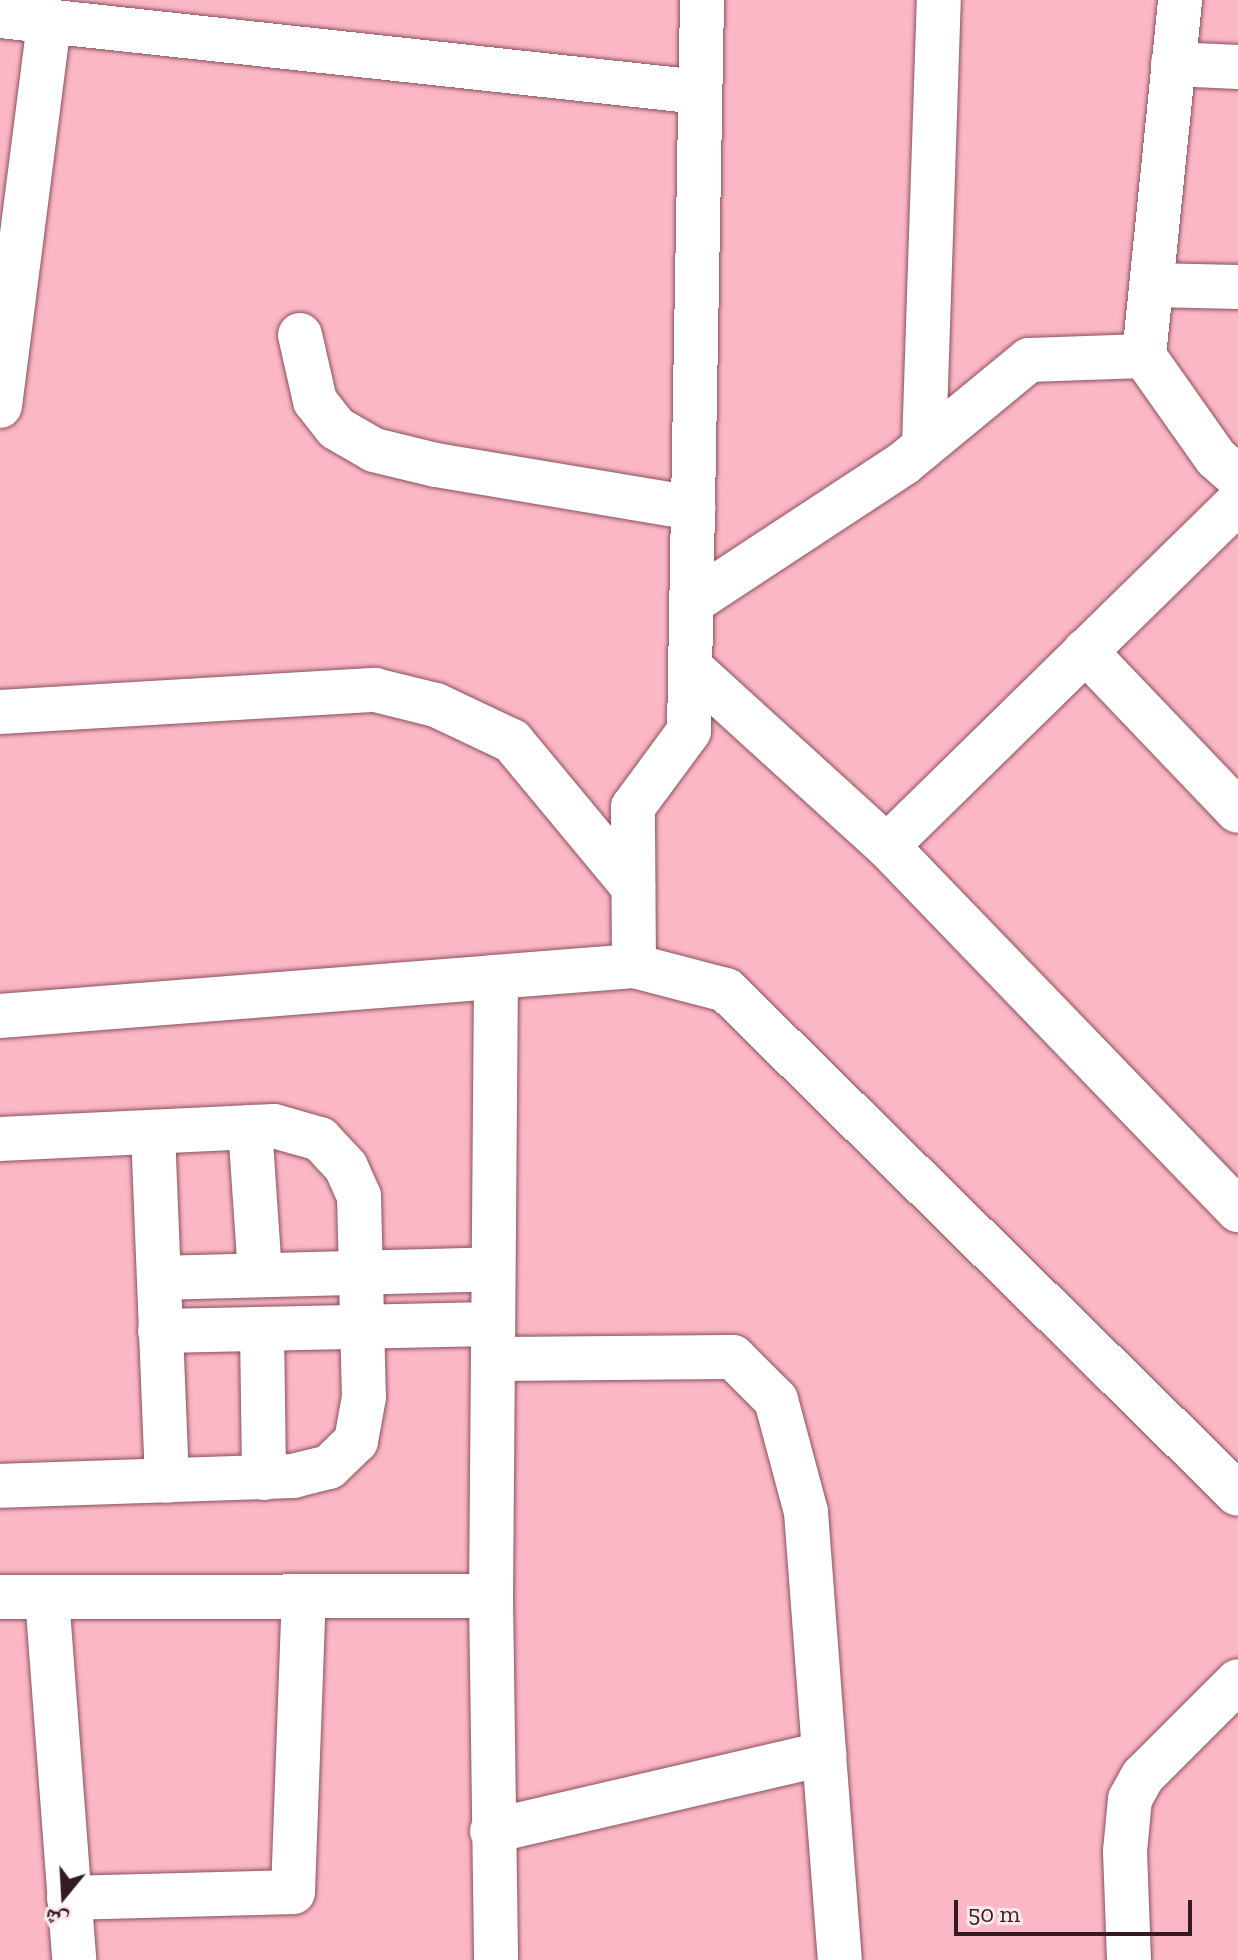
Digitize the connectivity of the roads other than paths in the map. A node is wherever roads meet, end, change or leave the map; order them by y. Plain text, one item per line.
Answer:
1 (702, 0) edge
2 (939, 0) edge
3 (1180, 0) edge
4 (0, 16) edge
5 (49, 21) junction
6 (1173, 64) junction
7 (1238, 67) edge
8 (700, 92) junction
9 (1152, 285) junction
10 (1238, 287) edge
11 (300, 335) dead end
12 (1144, 356) junction
13 (0, 406) edge
14 (924, 446) junction
15 (1238, 477) edge
16 (1238, 502) edge
17 (693, 508) junction
18 (691, 603) junction
19 (1085, 651) junction
20 (690, 667) junction
21 (0, 712) edge
22 (1238, 811) edge
23 (887, 846) junction
24 (633, 887) junction
25 (634, 966) junction
26 (496, 977) junction
27 (0, 1016) edge
28 (250, 1127) junction
29 (153, 1132) junction
30 (0, 1139) edge
31 (1235, 1200) edge
32 (493, 1269) junction
33 (360, 1271) junction
34 (260, 1274) junction
35 (159, 1278) junction
36 (361, 1327) junction
37 (262, 1329) junction
38 (160, 1331) junction
39 (493, 1342) junction
40 (264, 1478) junction
41 (167, 1481) junction
42 (0, 1486) edge
43 (1238, 1494) edge
44 (304, 1596) junction
45 (491, 1596) junction
46 (0, 1597) edge
47 (47, 1597) junction
48 (1238, 1681) edge
49 (824, 1754) junction
50 (492, 1831) junction
51 (69, 1898) junction
52 (74, 1960) edge
53 (496, 1960) edge
54 (840, 1960) edge
55 (1129, 1960) edge

1 - 8 street
2 - 14 street
3 - 6 street
4 - 5 street
5 - 8 street
5 - 13 street
6 - 7 street
6 - 9 street
8 - 17 street
9 - 10 street
9 - 12 street
11 - 17 street
12 - 14 street
12 - 15 street
14 - 18 street
16 - 19 street
17 - 18 street
18 - 20 street
19 - 22 street
19 - 23 street
20 - 23 street
20 - 24 street
21 - 24 street
23 - 31 street
24 - 25 street
25 - 26 street
25 - 43 street
26 - 27 street
26 - 32 street
28 - 29 street
28 - 33 street
28 - 34 street
29 - 30 street
29 - 35 street
32 - 33 street
32 - 39 street
33 - 34 street
33 - 36 street
34 - 35 street
35 - 38 street
36 - 37 street
36 - 39 street
36 - 40 street
37 - 38 street
37 - 40 street
38 - 41 street
39 - 45 street
39 - 49 street
40 - 41 street
41 - 42 street
44 - 45 street
44 - 47 street
44 - 51 street
45 - 50 street
46 - 47 street
47 - 51 street
48 - 55 street
49 - 50 street
49 - 54 street
50 - 53 street
51 - 52 street

